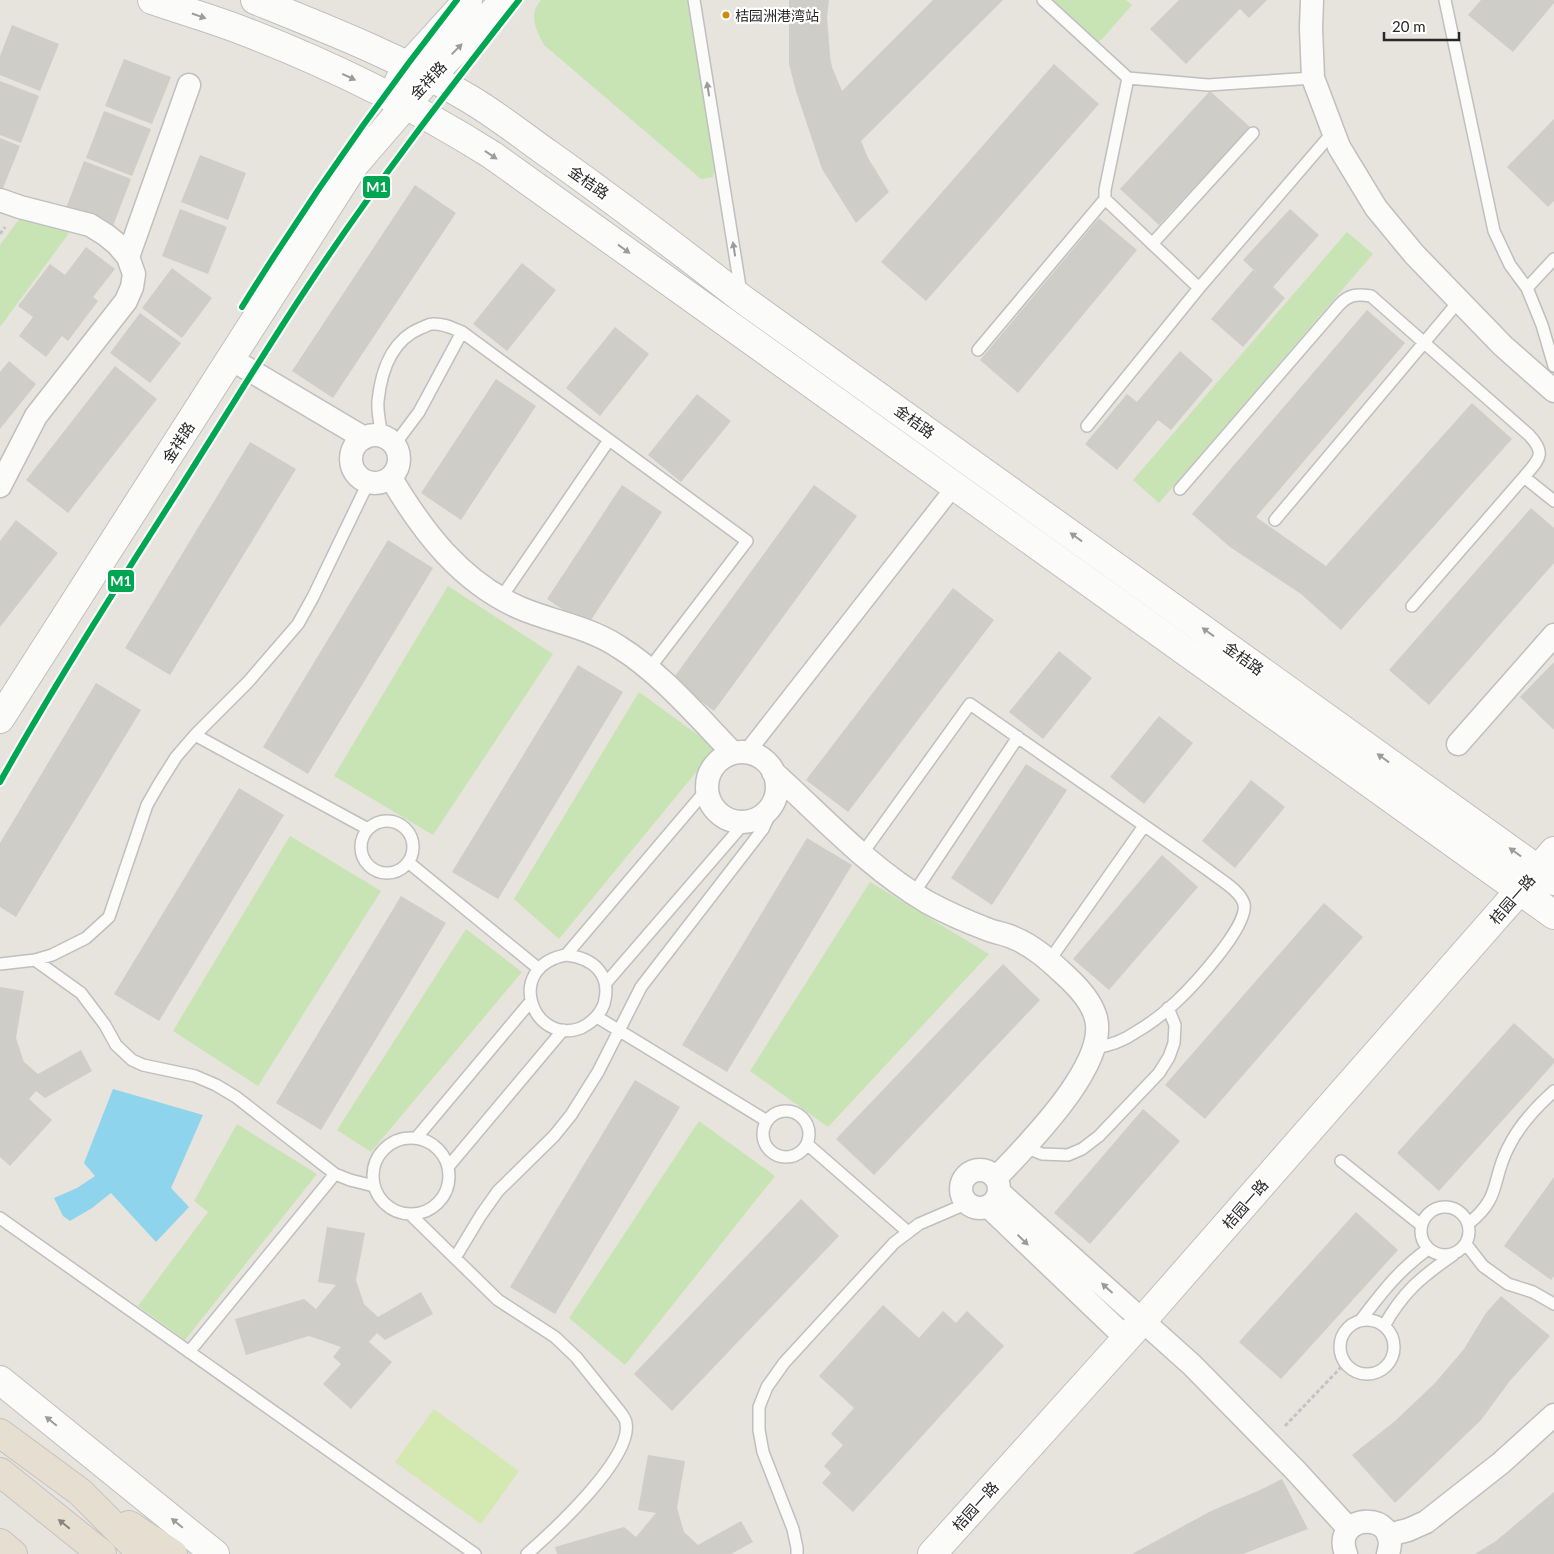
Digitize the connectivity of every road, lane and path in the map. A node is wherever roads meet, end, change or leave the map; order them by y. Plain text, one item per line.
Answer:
1 (152, 0) edge
2 (255, 0) edge
3 (468, 0) edge
4 (505, 0) edge
5 (694, 0) edge
6 (1043, 0) edge
7 (1312, 0) edge
8 (1445, 0) edge
9 (419, 72) junction
10 (1128, 78) junction
11 (1313, 78) junction
12 (189, 85) dead end
13 (398, 100) junction
14 (1333, 132) junction
15 (1253, 134) dead end
16 (1105, 199) junction
17 (0, 200) edge
18 (1152, 244) junction
19 (128, 257) junction
20 (1554, 258) edge
21 (1199, 288) junction
22 (1527, 288) junction
23 (742, 298) junction
24 (1459, 301) junction
25 (462, 332) junction
26 (1424, 344) junction
27 (978, 350) dead end
28 (231, 359) junction
29 (1554, 366) edge
30 (1554, 391) edge
31 (1087, 426) dead end
32 (380, 439) junction
33 (608, 440) junction
34 (1524, 477) junction
35 (391, 478) junction
36 (368, 483) junction
37 (0, 486) edge
38 (955, 486) junction
39 (1180, 489) dead end
40 (1554, 501) edge
41 (1275, 520) dead end
42 (501, 598) junction
43 (1412, 606) dead end
44 (1554, 635) edge
45 (648, 668) junction
46 (0, 719) edge
47 (195, 734) junction
48 (1018, 737) junction
49 (1458, 744) dead end
50 (740, 752) junction
51 (774, 772) junction
52 (707, 789) junction
53 (771, 806) junction
54 (746, 821) junction
55 (1144, 826) junction
56 (368, 829) junction
57 (862, 854) junction
58 (408, 862) junction
59 (1549, 867) edge
60 (1520, 890) junction
61 (914, 893) junction
62 (1554, 915) edge
63 (566, 954) junction
64 (35, 960) junction
65 (1049, 961) junction
66 (0, 964) edge
67 (539, 969) junction
68 (606, 983) junction
69 (531, 1001) junction
70 (1168, 1008) junction
71 (597, 1017) junction
72 (563, 1030) junction
73 (619, 1030) junction
74 (1094, 1048) junction
75 (1554, 1092) edge
76 (767, 1120) junction
77 (417, 1137) junction
78 (807, 1144) junction
79 (1025, 1147) junction
80 (1342, 1161) dead end
81 (448, 1167) junction
82 (334, 1174) junction
83 (374, 1186) junction
84 (988, 1195) junction
85 (411, 1215) junction
86 (0, 1218) edge
87 (1468, 1224) junction
88 (1421, 1225) junction
89 (908, 1232) junction
90 (1466, 1244) junction
91 (1428, 1249) junction
92 (1453, 1255) junction
93 (455, 1258) junction
94 (1554, 1304) edge
95 (1361, 1320) junction
96 (1384, 1326) junction
97 (1135, 1329) junction
98 (189, 1352) junction
99 (1345, 1363) junction
100 (0, 1380) edge
101 (1554, 1415) edge
102 (0, 1433) edge
103 (1269, 1443) junction
104 (0, 1472) edge
105 (80, 1492) junction
106 (1349, 1529) junction
107 (0, 1543) edge
108 (1388, 1545) edge
109 (13, 1554) edge
110 (102, 1554) edge
111 (142, 1554) edge
112 (173, 1554) edge
113 (215, 1554) edge
114 (474, 1554) edge
115 (528, 1554) edge
116 (797, 1554) edge
117 (932, 1554) edge
118 (1346, 1554) edge

1 -> 13 main road
2 - 9 main road, 金桔路
3 - 9 main road, 金祥路
9 -> 4 main road, 金祥路
23 -> 5 lane
6 - 10 lane
7 - 11 street
8 - 22 lane
9 - 13 main road, 金祥路
9 - 23 main road, 金桔路
10 - 11 lane
10 - 16 lane
11 - 14 street
12 - 19 street
13 - 28 main road, 金祥路
13 -> 38 main road
14 - 21 lane
14 - 24 street
15 - 18 lane
16 - 18 lane
16 - 27 lane
17 - 19 street
18 - 21 lane
19 - 37 street
20 - 22 lane
21 - 31 lane
22 - 29 lane
59 -> 23 main road, 金桔路
24 - 26 lane
24 - 30 street
25 - 32 lane
25 - 32 lane
25 - 33 lane
26 - 34 lane
26 - 39 lane
26 - 41 lane
28 - 32 street
28 - 46 main road, 金祥路
32 - 35 street
32 - 36 street
33 - 42 lane
33 - 45 lane
34 - 40 lane
34 - 43 lane
35 - 36 street
35 - 42 street
36 - 47 lane
38 - 50 street
38 - 60 main road
42 - 45 street
44 - 49 street
45 - 50 street
47 - 56 lane
47 - 64 lane
48 - 55 lane
48 - 57 lane
48 - 61 lane
50 - 51 street
50 - 52 street
51 - 53 street
51 - 57 street
52 - 54 street
52 - 63 lane
53 - 54 street
53 - 73 lane
54 - 68 lane
55 - 65 lane
55 - 70 lane
56 - 58 lane
56 - 58 lane
57 - 61 street
58 - 67 lane
59 - 60 main road, 桔园一路
60 - 62 main road
60 - 97 main road, 桔园一路
61 - 65 street
63 - 67 lane
63 - 68 lane
64 - 66 lane
64 - 82 lane
65 - 74 street
67 - 69 lane
68 - 71 lane
69 - 72 lane
69 - 77 lane
70 - 74 lane
70 - 79 lane
71 - 72 lane
71 - 73 lane
72 - 81 lane
73 - 76 lane
73 - 93 lane
74 - 79 street
75 - 87 lane
76 - 78 lane
76 - 78 lane
77 - 81 lane
77 - 83 lane
78 - 89 lane
79 - 84 street
80 - 88 lane
81 - 85 lane
82 - 83 lane
82 - 98 lane
83 - 85 lane
84 - 89 lane
84 - 97 street
85 - 93 lane
86 - 98 lane
87 - 88 lane
87 - 90 lane
88 - 91 lane
89 - 116 lane
90 - 92 lane
90 - 94 lane
91 - 92 lane
91 - 95 lane
92 - 96 lane
93 - 115 lane
95 - 96 lane
95 - 99 lane
96 - 99 lane
97 - 103 street
97 - 117 main road, 桔园一路
98 - 114 lane
99 - 103 path
113 -> 100 main road
101 - 108 street
102 - 105 highway
103 - 106 street
110 -> 104 highway
105 - 111 highway
105 - 112 highway
106 - 108 street
106 - 118 street
107 - 109 highway

